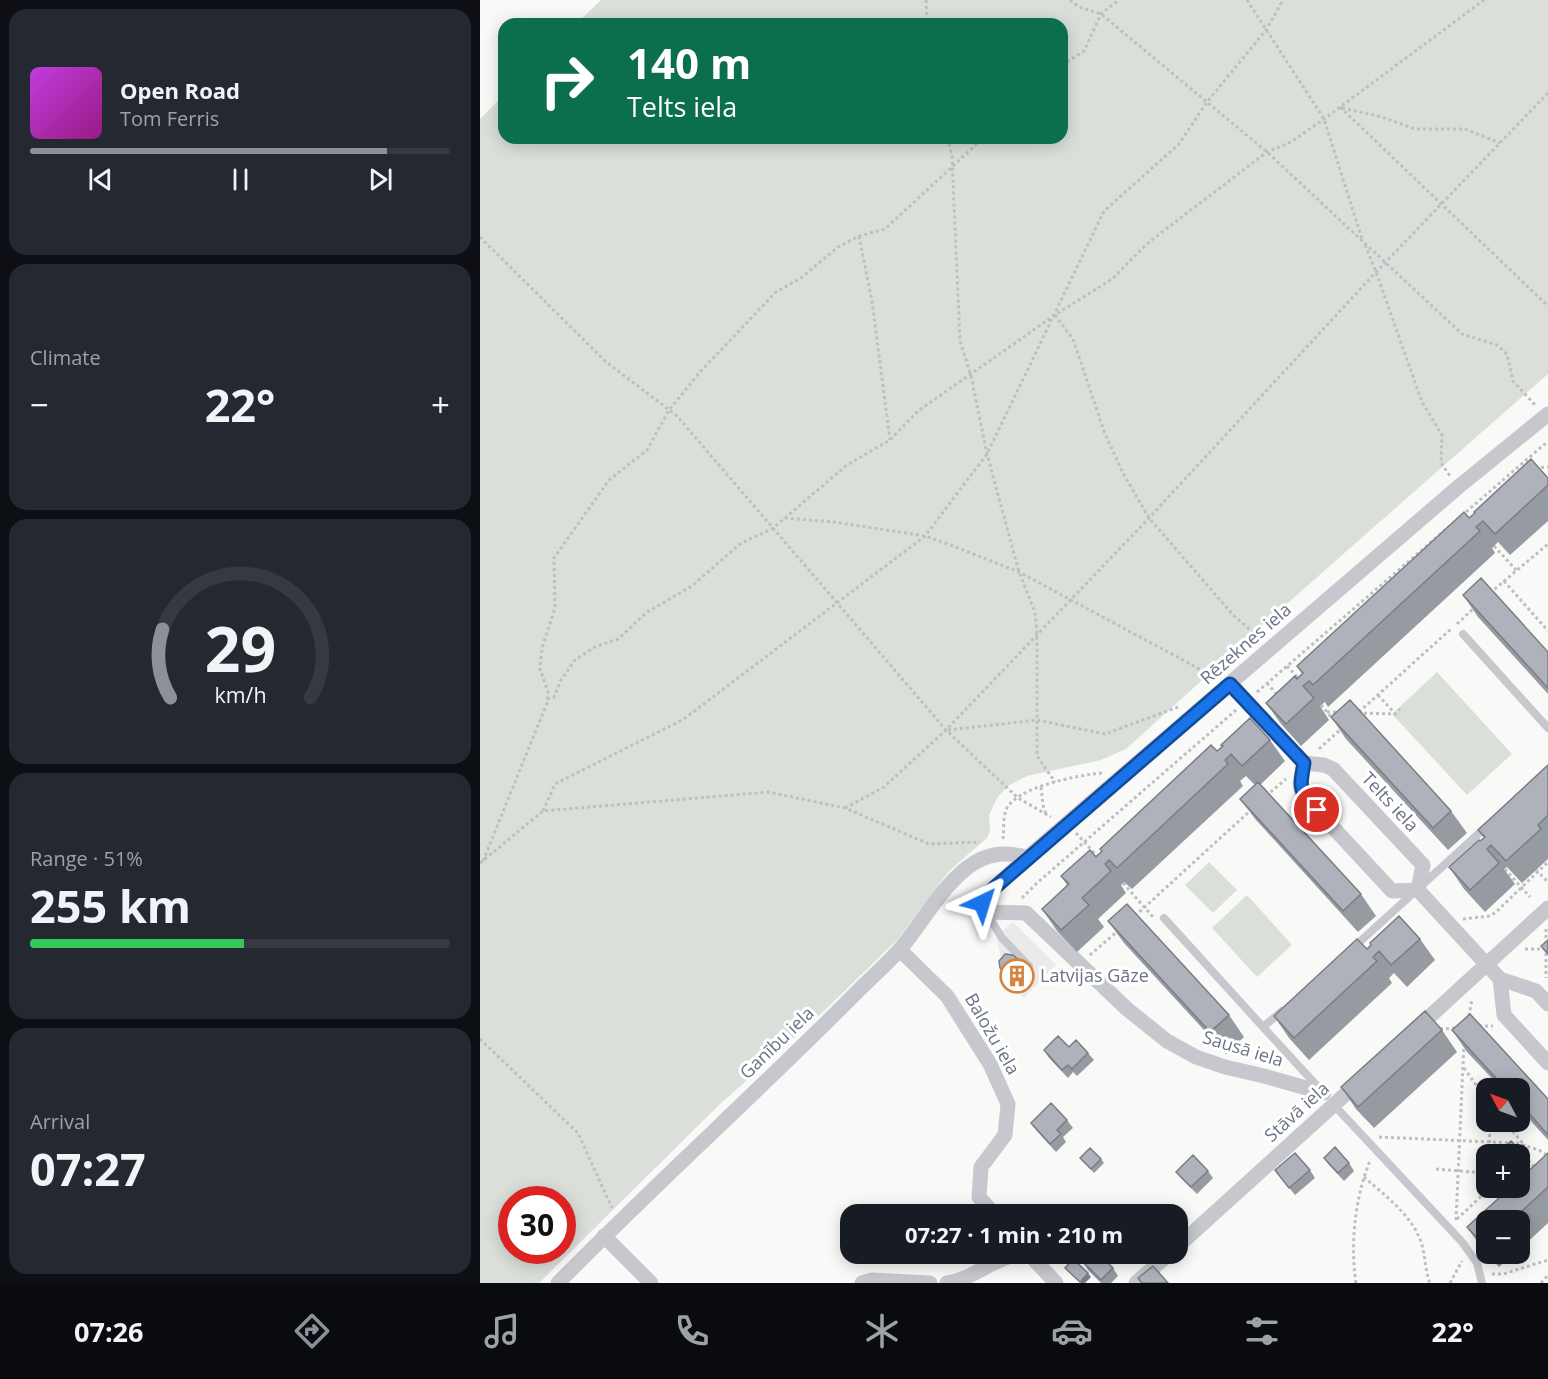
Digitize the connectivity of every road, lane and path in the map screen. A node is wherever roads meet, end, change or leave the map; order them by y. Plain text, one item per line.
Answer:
1 (926, 0) edge
2 (1070, 0) edge
3 (1119, 0) edge
4 (1247, 0) edge
5 (1283, 0) edge
6 (1484, 0) edge
7 (1101, 14) junction
8 (927, 18) edge
9 (1266, 30) junction
10 (1068, 61) edge
11 (1548, 93) edge
12 (1207, 102) junction
13 (1340, 107) junction
14 (1324, 119) junction
15 (1500, 143) junction
16 (949, 144) edge
17 (976, 144) edge
18 (1267, 152) junction
19 (951, 166) junction
20 (1441, 205) junction
21 (859, 236) junction
22 (480, 237) edge
23 (1363, 242) junction
24 (1385, 262) junction
25 (1376, 272) junction
26 (1548, 306) edge
27 (1055, 315) junction
28 (971, 375) junction
29 (669, 410) junction
30 (1546, 419) edge
31 (890, 440) junction
32 (1546, 443) dead end
33 (987, 454) junction
34 (1548, 467) edge
35 (1513, 470) junction
36 (1508, 474) junction
37 (1516, 481) edge
38 (1456, 488) junction
39 (1480, 498) junction
40 (1488, 506) edge
41 (1463, 513) junction
42 (784, 518) junction
43 (1149, 518) junction
44 (1471, 521) edge
45 (772, 529) junction
46 (1445, 529) junction
47 (925, 536) junction
48 (1451, 536) edge
49 (1548, 544) edge
50 (1494, 546) edge
51 (1417, 554) junction
52 (1423, 561) edge
53 (1516, 570) junction
54 (1019, 573) junction
55 (1388, 579) junction
56 (1504, 581) junction
57 (1394, 586) edge
58 (1487, 596) edge
59 (1071, 600) junction
60 (837, 603) junction
61 (1360, 603) junction
62 (1478, 604) edge
63 (1367, 610) edge
64 (1332, 627) junction
65 (1548, 631) edge
66 (1462, 634) dead end
67 (1037, 635) junction
68 (1339, 635) edge
69 (1268, 651) junction
70 (1304, 651) junction
71 (1311, 659) edge
72 (1287, 666) junction
73 (1301, 682) edge
74 (1267, 683) junction
75 (1228, 686) junction
76 (1378, 695) junction
77 (1280, 698) edge
78 (547, 699) junction
79 (1246, 701) junction
80 (1207, 704) junction
81 (1321, 705) dead end
82 (1400, 709) dead end
83 (1327, 712) junction
84 (1359, 713) junction
85 (1396, 715) junction
86 (1037, 720) junction
87 (1334, 720) edge
88 (1350, 720) edge
89 (1341, 728) edge
90 (1548, 728) edge
91 (946, 730) junction
92 (1309, 758) junction
93 (1128, 772) junction
94 (1288, 777) dead end
95 (1055, 782) junction
96 (1041, 786) junction
97 (1018, 798) junction
98 (844, 808) junction
99 (543, 811) junction
100 (1047, 815) junction
101 (1492, 821) edge
102 (1068, 824) junction
103 (982, 842) dead end
104 (1085, 842) junction
105 (1001, 853) junction
106 (1028, 857) junction
107 (1100, 858) edge
108 (481, 862) edge
109 (1548, 862) edge
110 (1504, 869) edge
111 (1537, 870) junction
112 (1547, 881) edge
113 (1037, 883) dead end
114 (1123, 884) edge
115 (1521, 886) junction
116 (1418, 890) junction
117 (1530, 897) dead end
118 (1144, 907) junction
119 (1547, 910) edge
120 (986, 912) junction
121 (1164, 918) joint
122 (1447, 921) junction
123 (1102, 947) dead end
124 (900, 950) junction
125 (1349, 952) edge
126 (1487, 965) junction
127 (1029, 966) dead end
128 (1546, 978) dead end
129 (1500, 979) junction
130 (1468, 982) junction
131 (1548, 1004) edge
132 (1289, 1005) edge
133 (1468, 1018) edge
134 (1426, 1020) junction
135 (1263, 1027) junction
136 (1476, 1027) edge
137 (1498, 1027) dead end
138 (1466, 1028) edge
139 (480, 1038) edge
140 (1464, 1038) edge
141 (1401, 1043) edge
142 (1548, 1063) edge
143 (1463, 1067) junction
144 (1368, 1074) edge
145 (1476, 1085) edge
146 (1329, 1099) junction
147 (1490, 1132) edge
148 (1513, 1132) edge
149 (1365, 1137) junction
150 (1459, 1140) junction
151 (1489, 1142) junction
152 (1514, 1143) joint
153 (1517, 1144) edge
154 (1522, 1144) edge
155 (1376, 1148) junction
156 (1530, 1148) edge
157 (1548, 1156) edge
158 (1530, 1162) edge
159 (1436, 1169) dead end
160 (1457, 1171) junction
161 (1538, 1171) edge
162 (1476, 1172) edge
163 (1364, 1177) junction
164 (1479, 1198) edge
165 (985, 1204) edge
166 (618, 1221) junction
167 (604, 1236) junction
168 (1188, 1236) edge
169 (1471, 1253) junction
170 (1548, 1260) edge
171 (992, 1264) edge
172 (1038, 1264) edge
173 (1157, 1264) edge
174 (1503, 1274) dead end
175 (1548, 1275) edge
176 (558, 1283) edge
177 (651, 1283) edge
178 (862, 1283) edge
179 (930, 1283) edge
180 (947, 1283) edge
181 (1056, 1283) edge
182 (1136, 1283) edge
183 (1356, 1283) edge
184 (1430, 1283) edge
185 (1449, 1283) edge
186 (1482, 1283) edge
187 (1541, 1283) edge

1 - 8 path
2 - 7 path
3 - 7 path
4 - 9 path
5 - 9 path
6 - 13 path
7 - 10 path
7 - 12 path
9 - 12 path
9 - 14 path
11 - 15 path
12 - 18 path
12 - 27 path
13 - 14 path
13 - 15 path
13 - 20 path
14 - 18 path
14 - 23 path
15 - 20 path
16 - 19 path
17 - 19 path
18 - 23 path
18 - 27 path
19 - 21 path
19 - 28 path
20 - 24 path
20 - 26 path
21 - 29 path
21 - 31 path
22 - 29 path
23 - 24 path
23 - 25 path
24 - 25 path
24 - 30 path
25 - 38 path
25 - 43 path
27 - 28 path
27 - 33 path
27 - 43 path
28 - 31 path
28 - 33 path
29 - 45 path
29 - 78 path
30 - 38 street, Rēzeknes iela
31 - 42 path
32 - 35 path
33 - 47 path
33 - 54 path
34 - 35 path
35 - 36 path
36 - 37 path
36 - 39 path
38 - 69 street, Rēzeknes iela
39 - 40 path
39 - 41 path
41 - 44 path
41 - 46 path
42 - 45 path
42 - 47 path
43 - 59 path
43 - 69 path
45 - 60 path
45 - 78 path
46 - 48 path
46 - 51 path
47 - 54 path
47 - 60 path
49 - 53 path
50 - 53 path
51 - 52 path
51 - 55 path
53 - 56 path
54 - 59 path
54 - 67 path
55 - 57 path
55 - 61 path
56 - 58 path
56 - 65 path
59 - 67 path
59 - 75 path
60 - 91 path
60 - 99 path
61 - 63 path
61 - 64 path
62 - 76 path
64 - 68 path
64 - 70 path
66 - 90 lane
67 - 86 path
67 - 91 path
69 - 75 street, Rēzeknes iela
70 - 71 path
70 - 72 path
72 - 73 path
72 - 74 path
74 - 77 path
74 - 79 path
75 - 79 street
75 - 80 street, Rēzeknes iela
76 - 84 path
76 - 85 path
78 - 108 path
79 - 92 street
79 - 104 path
80 - 86 path
80 - 93 street, Rēzeknes iela
81 - 83 path
82 - 85 path
83 - 84 path
83 - 87 path
84 - 85 path
84 - 88 path
86 - 91 path
86 - 95 path
89 - 92 path
91 - 97 path
91 - 98 path
92 - 116 street, Telts iela
92 - 116 street
93 - 95 path
93 - 102 street, Rēzeknes iela
94 - 118 path
95 - 96 path
96 - 97 path
96 - 100 path
97 - 100 path
97 - 105 path
98 - 99 path
98 - 103 path
99 - 108 path
100 - 102 path
101 - 116 lane
102 - 106 street, Rēzeknes iela
104 - 107 path
104 - 113 path
105 - 106 street
105 - 124 street, Ganību iela
106 - 120 street, Rēzeknes iela
109 - 111 path
110 - 115 path
111 - 112 path
111 - 115 path
114 - 118 path
115 - 117 path
115 - 122 path
116 - 122 street
116 - 125 lane
118 - 121 path
118 - 123 path
119 - 126 street
119 - 128 path
120 - 127 lane
120 - 146 street, Sausā iela
121 - 135 lane
122 - 126 street
124 - 165 street, Baložu iela
124 - 166 street, Ganību iela
126 - 129 street
126 - 130 street
129 - 131 street
129 - 142 street
130 - 133 path
130 - 134 street
132 - 135 lane
134 - 138 path
134 - 141 street
135 - 146 lane
136 - 137 path
139 - 166 path
140 - 143 path
143 - 145 path
143 - 150 path
144 - 146 street, Stāvā iela
146 - 149 lane
146 - 168 street, Stāvā iela
147 - 151 path
148 - 154 path
149 - 150 path
149 - 155 lane
150 - 151 path
150 - 160 path
151 - 152 path
152 - 153 path
155 - 163 path
155 - 169 lane
156 - 157 path
158 - 161 path
159 - 160 path
160 - 162 path
160 - 164 path
163 - 183 path
163 - 184 path
166 - 167 street, Ganību iela
167 - 176 street, Ganību iela
167 - 177 street
169 - 185 path
169 - 186 lane
170 - 174 path
171 - 180 street
172 - 181 street
173 - 182 street
175 - 187 path
178 - 179 street

